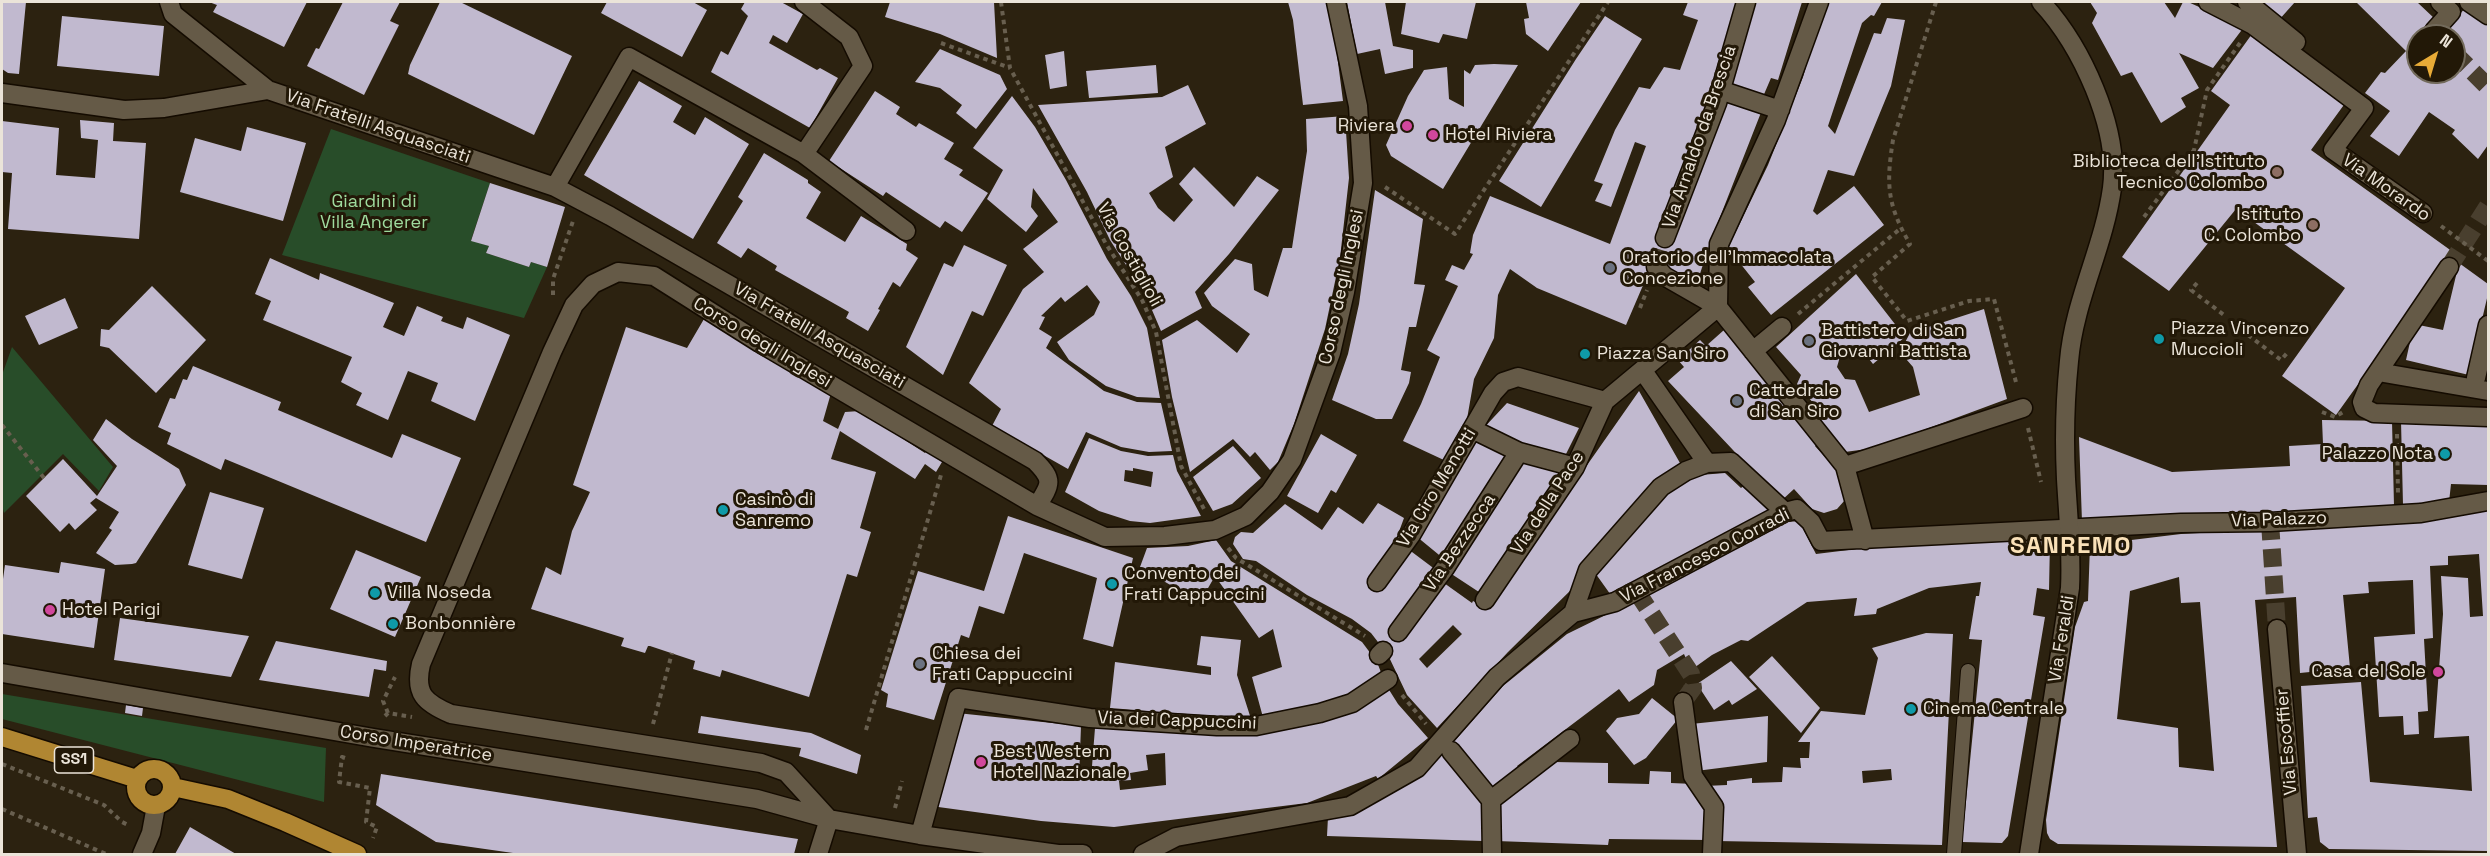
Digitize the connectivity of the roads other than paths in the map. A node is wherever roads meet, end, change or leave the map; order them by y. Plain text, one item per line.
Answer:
1 (169, 2) edge
2 (804, 2) edge
3 (1336, 2) edge
4 (1746, 2) edge
5 (1819, 2) edge
6 (2041, 2) edge
7 (2208, 2) edge
8 (2247, 2) edge
9 (2440, 2) edge
10 (2469, 2) edge
11 (2488, 15) edge
12 (2440, 24) edge
13 (2340, 89) junction
14 (268, 90) junction
15 (1720, 90) junction
16 (2, 93) edge
17 (1780, 110) junction
18 (804, 154) junction
19 (555, 187) junction
20 (2423, 213) road end
21 (906, 231) dead end
22 (1665, 238) tunnel mouth
23 (1656, 267) dead end
24 (2449, 267) tunnel mouth
25 (1718, 307) junction
26 (2488, 325) edge
27 (1782, 327) road end
28 (1753, 351) junction
29 (1643, 371) junction
30 (2378, 372) junction
31 (2482, 384) edge
32 (1605, 401) junction
33 (2023, 408) dead end
34 (2488, 417) edge
35 (1472, 429) junction
36 (1519, 452) junction
37 (1707, 463) junction
38 (1845, 466) junction
39 (1575, 467) junction
40 (2488, 501) edge
41 (1037, 506) junction
42 (1785, 512) junction
43 (2069, 530) junction
44 (1865, 540) junction
45 (1377, 582) dead end
46 (1485, 600) dead end
47 (1573, 613) junction
48 (2277, 629) tunnel mouth
49 (1398, 632) dead end
50 (1968, 671) dead end
51 (2, 673) edge
52 (1388, 679) road end
53 (1683, 702) tunnel mouth
54 (5, 738) edge
55 (1570, 740) dead end
56 (1442, 741) junction
57 (137, 779) junction
58 (173, 787) junction
59 (1491, 800) junction
60 (156, 806) junction
61 (829, 819) junction
62 (920, 835) junction
63 (364, 850) edge
64 (142, 855) edge
65 (818, 855) edge
66 (1083, 855) edge
67 (1143, 855) edge
68 (1492, 855) edge
69 (1712, 855) edge
70 (1954, 855) edge
71 (2029, 855) edge
72 (2297, 855) edge

1 - 14 street, Via Fratelli Asquasciati
2 - 18 street
3 - 41 street, Corso degli Inglesi
4 - 15 street, Via Arnaldo da Brescia
5 - 17 street
6 - 43 street, Via Feraldi
7 - 13 street, Via Morardo
8 - 13 street
9 - 12 street
10 - 11 street
13 - 20 street, Via Morardo
14 - 16 street, Via Fratelli Asquasciati
14 - 19 street, Via Fratelli Asquasciati
15 - 17 street
15 - 22 street, Via Arnaldo da Brescia
17 - 25 street
18 - 19 street
18 - 21 street
19 - 41 street, Via Fratelli Asquasciati
23 - 25 street
24 - 30 street
25 - 28 street
25 - 29 street
26 - 31 street
27 - 28 street
28 - 38 street
29 - 32 street
29 - 37 street
30 - 31 street
30 - 34 street
32 - 35 street, Via Ciro Menotti
32 - 39 street, Via della Pace
33 - 38 street
35 - 36 street
35 - 45 street, Via Ciro Menotti
36 - 39 street
36 - 49 street, Via Bezzecca
37 - 42 street
37 - 47 street
38 - 44 street
39 - 46 street, Via della Pace
40 - 43 street, Via Palazzo
41 - 61 street, Corso degli Inglesi
42 - 44 street, Via Francesco Corradi
42 - 47 street, Via Francesco Corradi
43 - 44 street, Via Palazzo
43 - 71 street, Via Feraldi
47 - 56 street, Via Francesco Corradi
48 - 72 street, Via Escoffier
50 - 70 lane
51 - 61 street, Corso Imperatrice
52 - 62 street, Via dei Cappuccini
53 - 69 street
54 - 57 main road, SS1
55 - 59 street
56 - 59 street
56 - 67 street, Via Francesco Corradi
57 - 58 main road
57 - 60 main road
58 - 60 main road
58 - 63 main road
59 - 68 street
60 - 64 street
61 - 62 street, Corso Imperatrice
61 - 65 street
62 - 66 street, Corso Imperatrice

